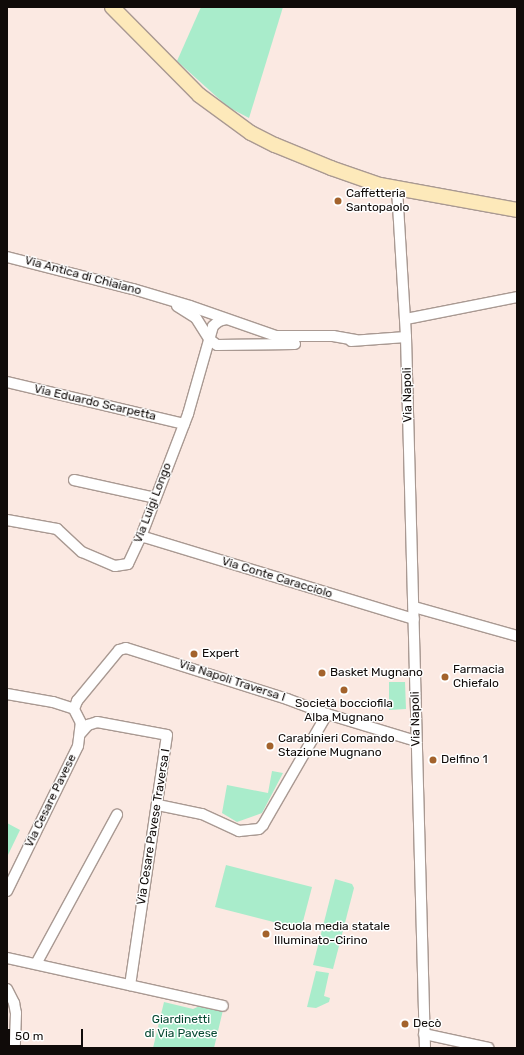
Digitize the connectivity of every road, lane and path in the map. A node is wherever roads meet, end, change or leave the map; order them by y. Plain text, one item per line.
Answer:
1 (112, 7) edge
2 (397, 189) junction
3 (517, 210) edge
4 (7, 257) edge
5 (159, 297) junction
6 (517, 297) edge
7 (406, 318) junction
8 (226, 320) junction
9 (262, 332) junction
10 (406, 337) junction
11 (209, 339) junction
12 (356, 340) junction
13 (257, 345) junction
14 (7, 382) edge
15 (184, 424) junction
16 (74, 480) dead end
17 (155, 498) junction
18 (7, 520) edge
19 (142, 534) junction
20 (414, 607) junction
21 (414, 619) junction
22 (517, 636) edge
23 (7, 694) edge
24 (74, 709) junction
25 (327, 714) junction
26 (81, 733) junction
27 (416, 741) junction
28 (158, 805) junction
29 (117, 815) dead end
30 (7, 891) edge
31 (7, 958) edge
32 (36, 964) junction
33 (130, 985) junction
34 (7, 990) edge
35 (224, 1006) dead end
36 (424, 1034) junction
37 (15, 1048) edge
38 (425, 1048) edge
39 (489, 1048) edge

1 - 2 main road
2 - 3 main road
2 - 7 street, Via Napoli
4 - 5 street, Via Antica di Chiaiano
5 - 8 street, Via Antica di Chiaiano
5 - 11 street, Via Antica di Chiaiano
6 - 7 street
7 - 10 street, Via Napoli
8 - 9 street, Via Antica di Chiaiano
8 - 11 street, Via Luigi Longo
9 - 12 street, Via Antica di Chiaiano
9 - 13 street
10 - 12 street, Via Antica di Chiaiano
10 - 20 street, Via Napoli
11 - 13 street, Via Antica di Chiaiano
11 - 15 street, Via Luigi Longo
12 - 13 street, Via Antica di Chiaiano
14 - 15 street, Via Eduardo Scarpetta
15 - 17 street, Via Luigi Longo
16 - 17 street
17 - 19 street, Via Luigi Longo
18 - 19 street, Via Luigi Longo
19 - 21 street, Via Conte Caracciolo
20 - 21 street, Via Napoli
20 - 22 street
21 - 27 street, Via Napoli
23 - 24 street
24 - 25 street, Via Napoli Traversa I
24 - 26 street
25 - 27 street, Via Napoli Traversa I
25 - 28 street
26 - 28 street, Via Cesare Pavese Traversa I
26 - 30 street, Via Cesare Pavese
27 - 36 street, Via Napoli
28 - 33 street, Via Cesare Pavese Traversa I
29 - 32 street
31 - 32 street
32 - 33 street
33 - 35 street
34 - 37 street
36 - 38 street, Via Napoli
36 - 39 street

